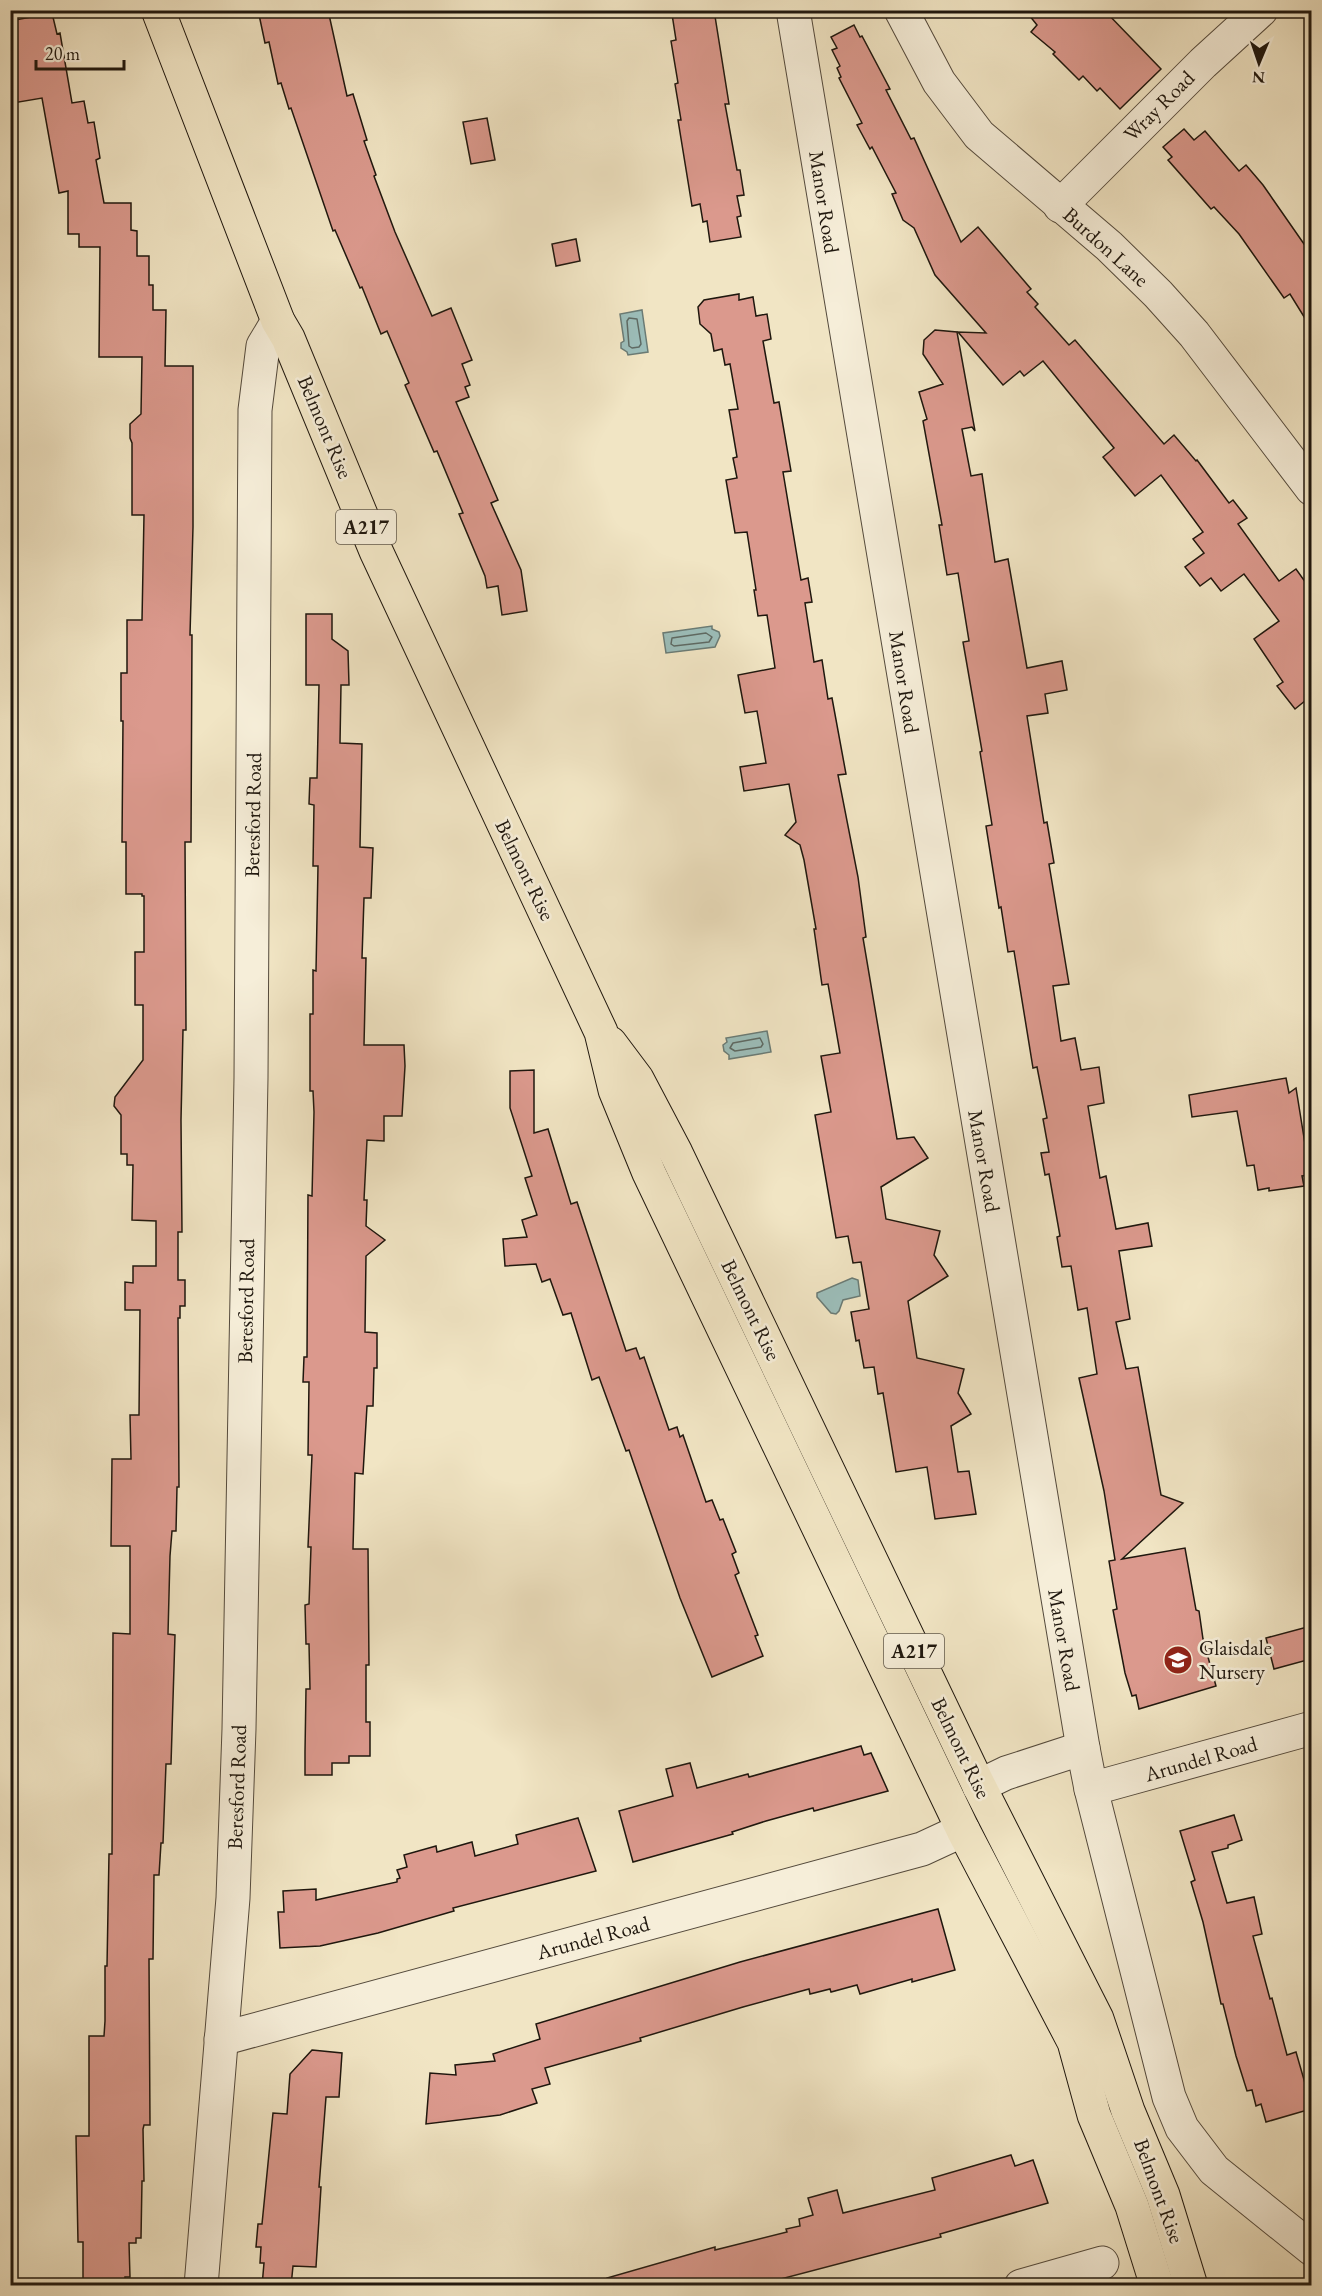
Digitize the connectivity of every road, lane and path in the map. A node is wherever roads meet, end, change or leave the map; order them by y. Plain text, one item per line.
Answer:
1 (158, 10) edge
2 (793, 10) edge
3 (901, 10) edge
4 (1261, 10) edge
5 (1060, 206) junction
6 (278, 321) junction
7 (1311, 489) edge
8 (601, 1032) junction
9 (1311, 1728) edge
10 (1083, 1748) junction
11 (979, 1786) junction
12 (1091, 1789) junction
13 (963, 1830) junction
14 (221, 2039) junction
15 (1311, 2249) edge
16 (1102, 2263) dead end
17 (201, 2286) edge
18 (1021, 2286) edge
19 (1157, 2286) edge
20 (1191, 2286) edge

1 - 6 highway, Belmont Rise / A217
2 - 10 street, Manor Road
3 - 5 street, Burdon Lane
4 - 5 street, Wray Road
5 - 7 street, Burdon Lane
6 - 8 highway, Belmont Rise / A217
6 - 14 street, Beresford Road
8 - 11 highway, Belmont Rise / A217
8 - 13 highway, Belmont Rise / A217
9 - 12 street, Arundel Road
10 - 11 street
10 - 12 street, Manor Road
11 - 20 highway, Belmont Rise / A217
12 - 15 street, Manor Road
13 - 14 street, Arundel Road
13 - 19 highway, Belmont Rise / A217
14 - 17 street, Beresford Road
16 - 18 street

